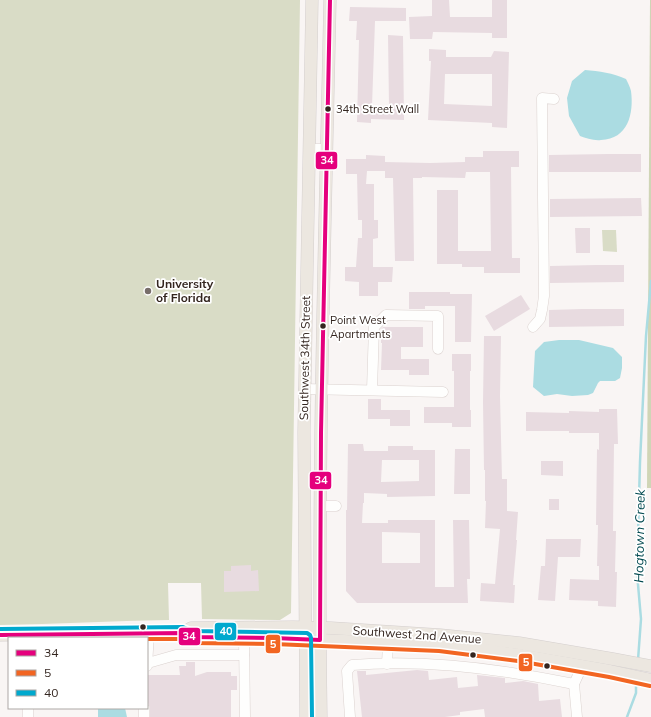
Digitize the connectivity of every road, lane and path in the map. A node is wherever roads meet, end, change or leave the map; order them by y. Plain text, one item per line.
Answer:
1 (312, 0) edge
2 (330, 0) edge
3 (554, 98) dead end
4 (309, 149) junction
5 (326, 149) junction
6 (533, 327) dead end
7 (438, 349) dead end
8 (304, 389) junction
9 (322, 389) junction
10 (372, 390) junction
11 (442, 392) dead end
12 (320, 506) junction
13 (336, 506) dead end
14 (149, 633) junction
15 (183, 633) junction
16 (305, 633) junction
17 (0, 634) edge
18 (320, 634) junction
19 (29, 636) edge
20 (244, 638) junction
21 (388, 643) junction
22 (148, 648) edge
23 (581, 654) junction
24 (244, 655) junction
25 (148, 664) edge
26 (387, 664) junction
27 (579, 666) junction
28 (651, 666) edge
29 (651, 680) edge
30 (574, 684) junction
31 (245, 717) edge
32 (306, 717) edge
33 (321, 717) edge
34 (350, 717) edge
35 (577, 717) edge

1 - 4 main road, Southwest 34th Street
2 - 5 main road, Southwest 34th Street
3 - 6 street
4 - 5 street
4 - 8 main road, Southwest 34th Street
5 - 9 main road, Southwest 34th Street
7 - 10 street
8 - 9 street
8 - 16 main road, Southwest 34th Street
9 - 10 street
9 - 12 main road, Southwest 34th Street
10 - 11 street
12 - 13 street
12 - 18 main road, Southwest 34th Street
14 - 15 main road, Southwest 2nd Avenue
14 - 19 main road, Southwest 2nd Avenue
14 - 22 street
15 - 16 main road, Southwest 2nd Avenue
15 - 20 main road, Southwest 2nd Avenue
16 - 18 main road, Southwest 2nd Avenue
16 - 20 main road, Southwest 2nd Avenue
16 - 32 main road, Southwest 34th Street
17 - 19 main road, Southwest 2nd Avenue
18 - 21 main road, Southwest 2nd Avenue
18 - 23 main road, Southwest 2nd Avenue
18 - 33 main road, Southwest 34th Street
20 - 24 street
21 - 26 street
21 - 27 main road, Southwest 2nd Avenue
23 - 27 main road
23 - 28 main road, Southwest 2nd Avenue
24 - 25 street
24 - 31 street
26 - 30 street
26 - 34 street
27 - 29 main road, Southwest 2nd Avenue
27 - 30 street
30 - 35 street

